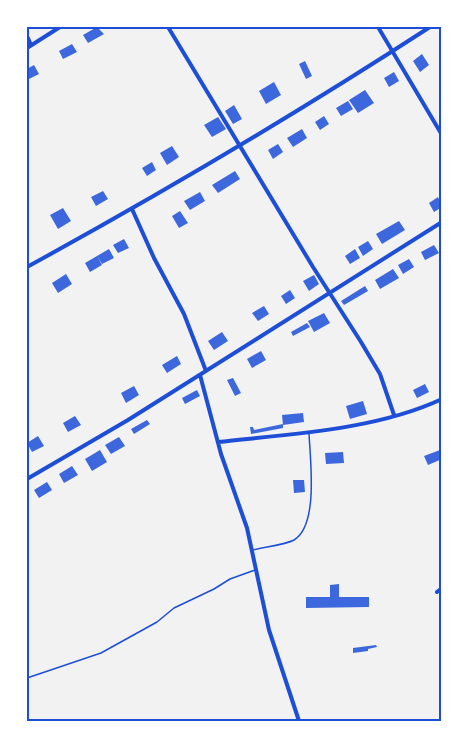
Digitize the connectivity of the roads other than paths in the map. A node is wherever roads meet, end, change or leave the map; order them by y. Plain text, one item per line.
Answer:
1 (60, 27) edge
2 (168, 27) edge
3 (378, 27) edge
4 (430, 27) edge
5 (27, 36) edge
6 (29, 46) edge
7 (393, 51) junction
8 (442, 135) edge
9 (239, 145) junction
10 (132, 209) junction
11 (442, 222) edge
12 (27, 267) edge
13 (330, 293) junction
14 (206, 371) junction
15 (200, 375) junction
16 (442, 399) edge
17 (393, 415) junction
18 (309, 432) junction
19 (218, 442) junction
20 (27, 479) edge
21 (252, 550) junction
22 (255, 570) junction
23 (442, 588) edge
24 (437, 592) dead end
25 (27, 678) edge
26 (299, 721) edge

1 - 6 street
2 - 9 street
3 - 7 street
4 - 7 street
5 - 6 street
7 - 8 street
7 - 9 street
9 - 10 street
9 - 13 street
10 - 12 street
10 - 14 street
11 - 13 street
13 - 14 street
13 - 17 street
14 - 15 street
15 - 19 street
15 - 20 street
16 - 17 street
17 - 18 street
18 - 19 street
18 - 21 lane
19 - 21 street
21 - 22 street
22 - 25 lane
22 - 26 street
23 - 24 street

